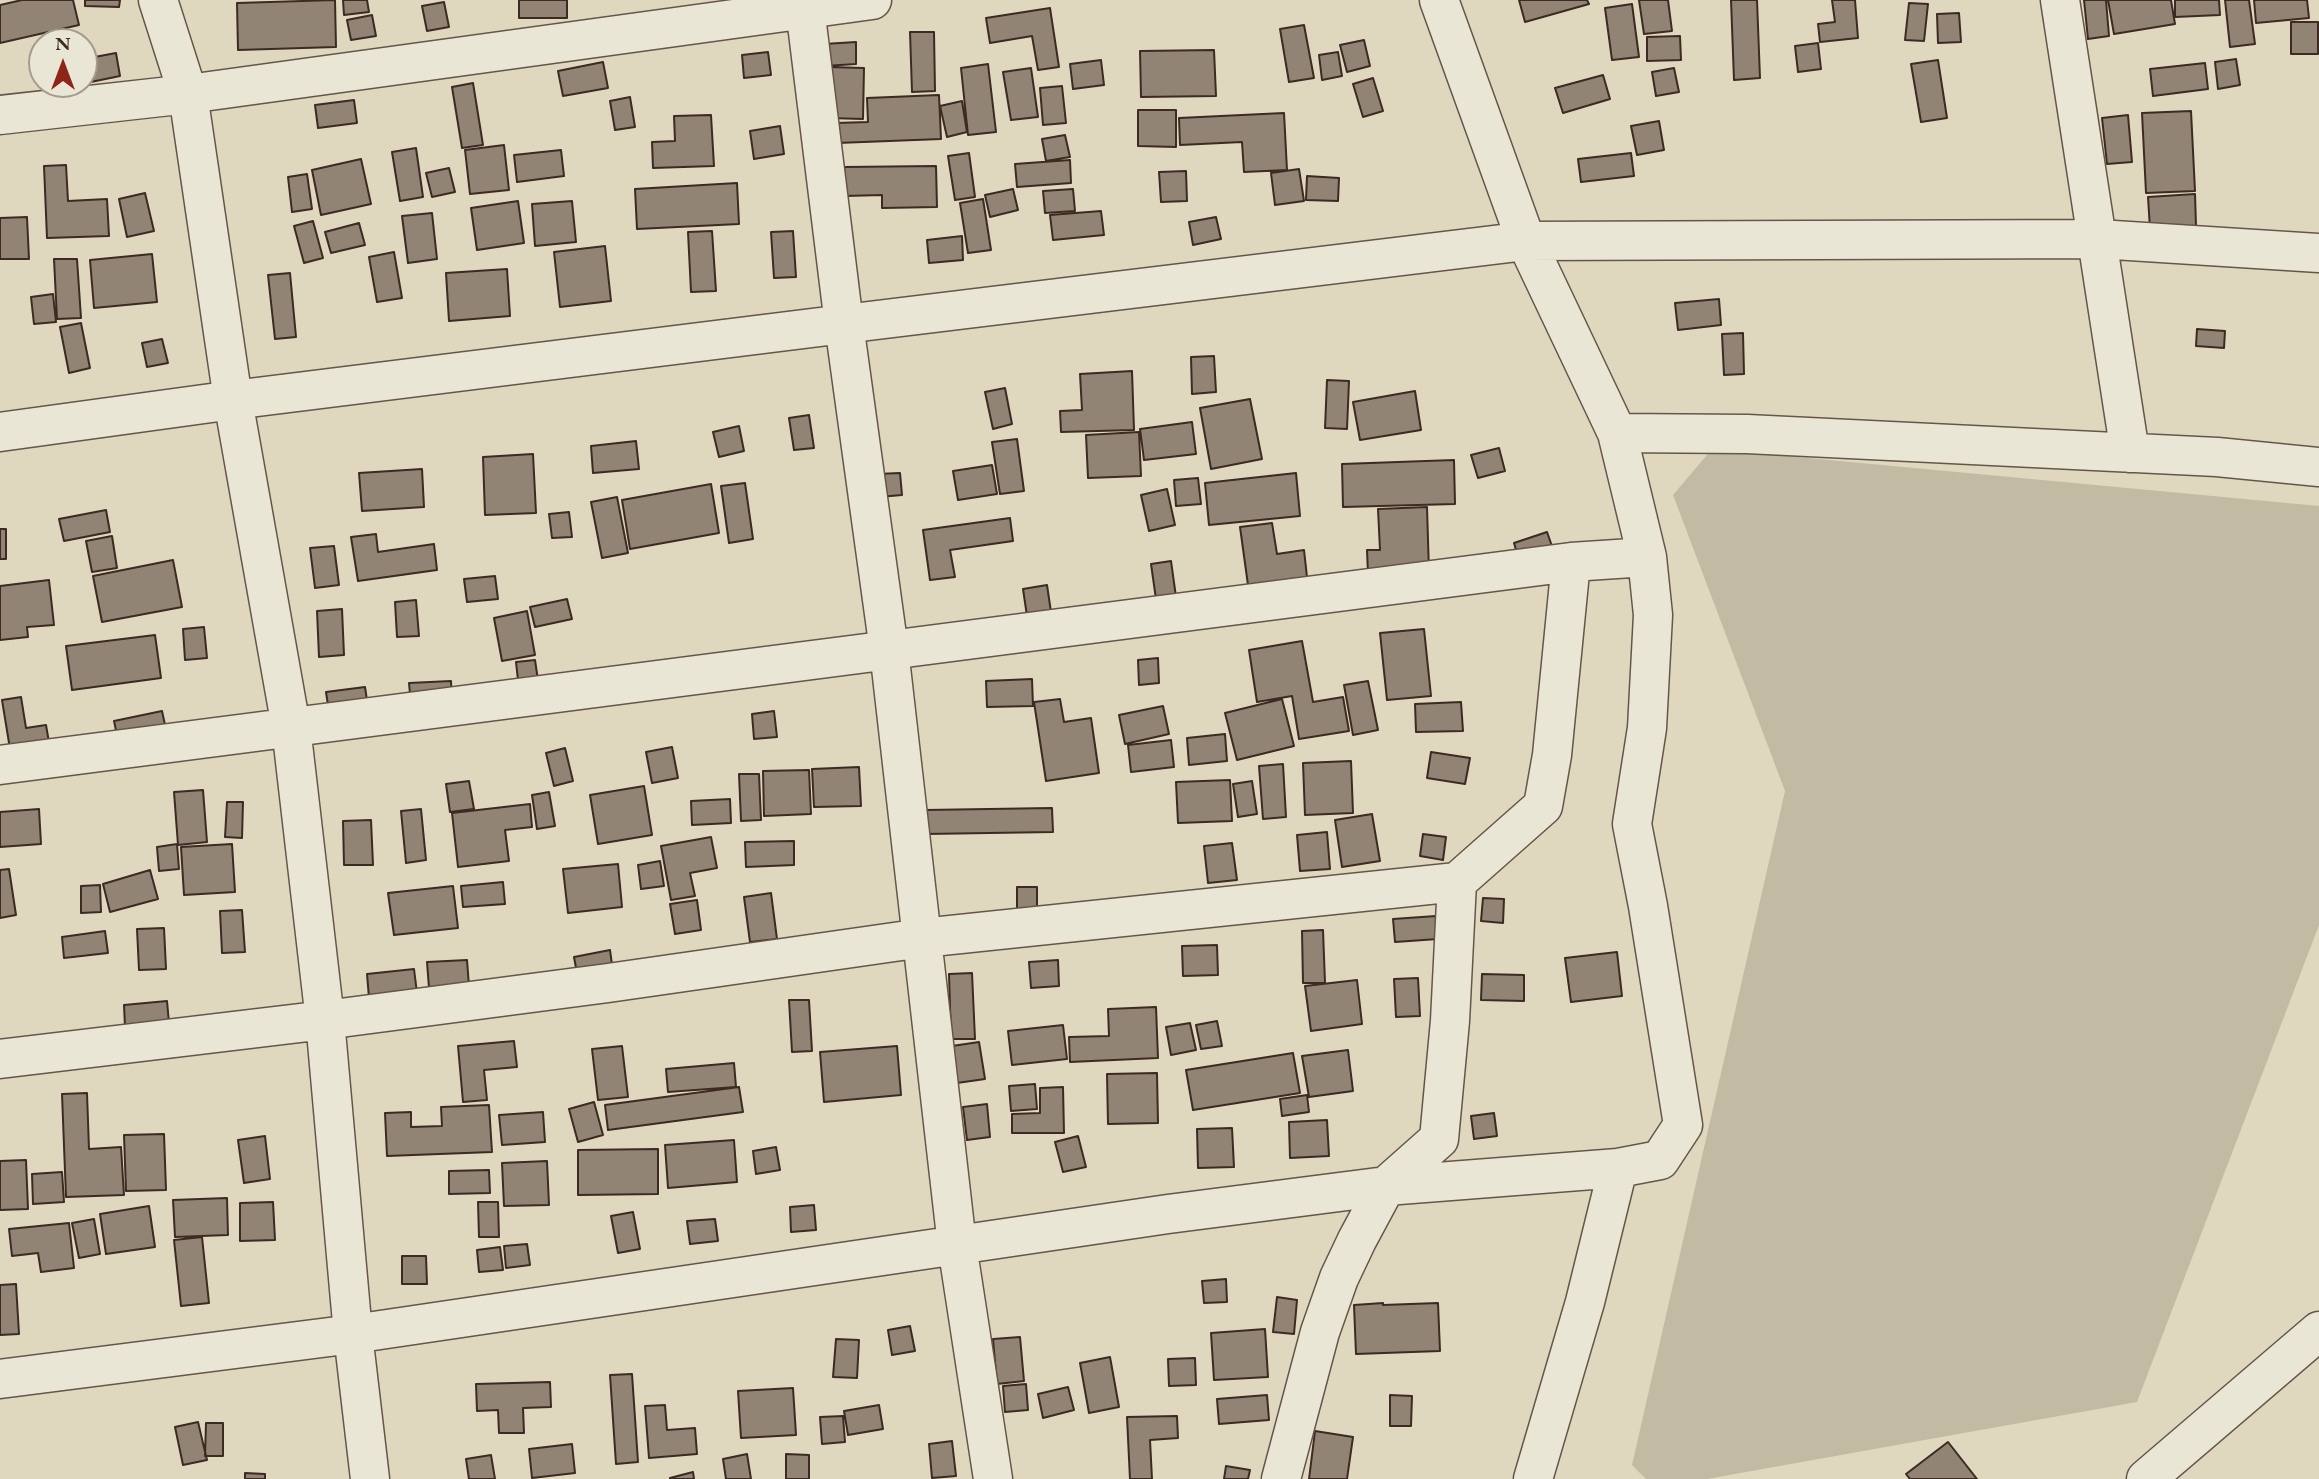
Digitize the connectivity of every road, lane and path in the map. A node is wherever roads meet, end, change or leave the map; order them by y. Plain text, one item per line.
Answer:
1 (158, 0) edge
2 (872, 0) edge
3 (1439, 0) edge
4 (2060, 0) edge
5 (805, 4) edge
6 (188, 94) junction
7 (0, 115) edge
8 (2098, 239) junction
9 (1526, 241) junction
10 (2319, 253) edge
11 (844, 324) junction
12 (233, 400) junction
13 (0, 432) edge
14 (1617, 433) junction
15 (2130, 453) junction
16 (2319, 467) edge
17 (1647, 557) junction
18 (1571, 562) junction
19 (889, 650) junction
20 (291, 727) junction
21 (0, 765) edge
22 (1457, 882) junction
23 (922, 938) junction
24 (325, 1020) junction
25 (0, 1059) edge
26 (1618, 1168) junction
27 (1386, 1186) junction
28 (957, 1245) junction
29 (2319, 1331) edge
30 (353, 1334) junction
31 (0, 1379) edge
32 (370, 1479) edge
33 (993, 1479) edge
34 (1281, 1479) edge
35 (1533, 1479) edge
36 (2146, 1479) edge

1 - 6 street
2 - 5 street
3 - 9 street
4 - 8 street
5 - 6 street
5 - 11 street
6 - 7 street
6 - 12 street
8 - 9 street
8 - 10 street
8 - 15 street
9 - 11 street
9 - 14 street
11 - 12 street
11 - 19 street
12 - 13 street
12 - 20 street
14 - 15 street
14 - 17 street
15 - 16 street
17 - 18 street
17 - 26 street
18 - 19 street
18 - 22 street
19 - 20 street
19 - 23 street
20 - 21 street
20 - 24 street
22 - 23 street
22 - 27 street
23 - 24 street
23 - 28 street
24 - 25 street
24 - 30 street
26 - 27 street
26 - 35 street
27 - 28 street
27 - 34 street
28 - 30 street
28 - 33 street
29 - 36 street
30 - 31 street
30 - 32 street

